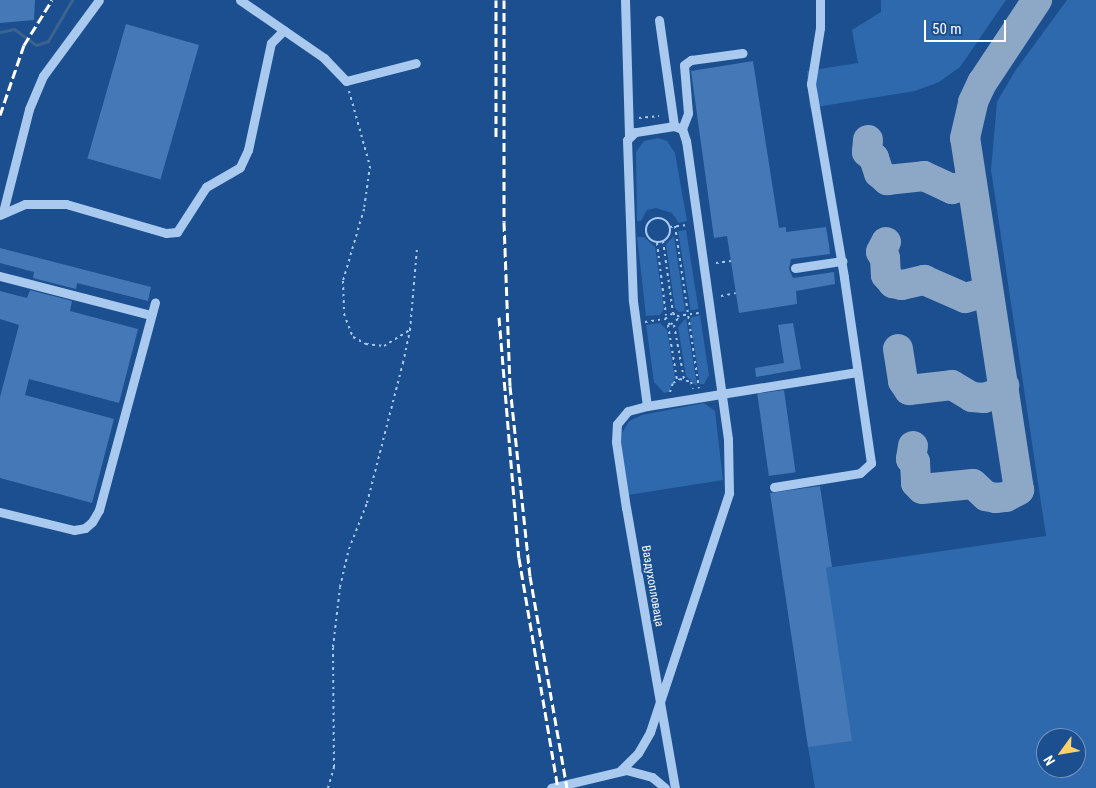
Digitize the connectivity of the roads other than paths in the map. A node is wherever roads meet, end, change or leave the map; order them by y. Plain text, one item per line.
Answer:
1 (99, 0) edge
2 (240, 0) edge
3 (625, 0) edge
4 (820, 0) edge
5 (659, 20) dead end
6 (284, 30) junction
7 (743, 53) dead end
8 (416, 63) dead end
9 (678, 128) junction
10 (628, 136) junction
11 (2, 214) edge
12 (842, 261) junction
13 (795, 268) dead end
14 (0, 276) edge
15 (155, 302) dead end
16 (151, 315) junction
17 (857, 372) junction
18 (722, 392) junction
19 (647, 406) junction
20 (774, 487) dead end
21 (0, 512) edge
22 (660, 695) junction
23 (620, 771) junction
24 (551, 788) edge
25 (665, 788) edge
26 (676, 788) edge

1 - 11 street
2 - 6 street
3 - 10 street
4 - 12 street
5 - 9 street
6 - 8 street
6 - 11 street
7 - 9 street
9 - 10 street
9 - 18 street
10 - 19 street
12 - 13 street
12 - 17 street
14 - 16 street
15 - 16 street
16 - 21 street
17 - 18 street, Ваздухопловаца
17 - 20 street
18 - 19 street, Ваздухопловаца
18 - 22 street
19 - 22 street, Ваздухопловаца
22 - 23 street
22 - 26 street, Ваздухопловаца
23 - 24 street
23 - 25 street

